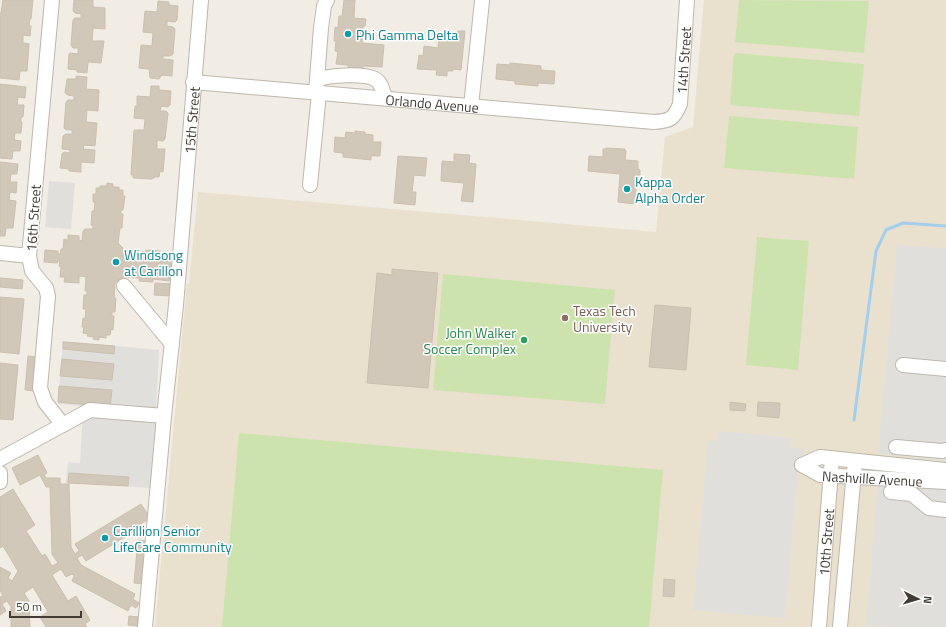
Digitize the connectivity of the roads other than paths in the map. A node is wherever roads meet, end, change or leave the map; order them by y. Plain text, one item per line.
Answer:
1 (52, 0) edge
2 (201, 0) edge
3 (327, 0) edge
4 (688, 0) edge
5 (482, 1) dead end
6 (194, 82) junction
7 (317, 88) junction
8 (385, 98) junction
9 (471, 106) junction
10 (671, 119) joint
11 (310, 185) dead end
12 (0, 253) edge
13 (29, 256) junction
14 (124, 286) dead end
15 (172, 344) junction
16 (903, 365) dead end
17 (946, 369) edge
18 (164, 416) junction
19 (63, 424) junction
20 (896, 447) dead end
21 (946, 450) edge
22 (832, 458) junction
23 (0, 459) edge
24 (855, 461) junction
25 (946, 470) edge
26 (0, 473) edge
27 (831, 476) junction
28 (854, 478) junction
29 (0, 482) edge
30 (946, 482) edge
31 (891, 492) dead end
32 (946, 510) edge
33 (145, 627) edge
34 (819, 627) edge
35 (840, 627) edge

1 - 13 street, 16th Street
2 - 6 street, 15th Street
3 - 7 street
4 - 10 street, 14th Street
5 - 9 street
6 - 7 street, Orlando Avenue
6 - 15 street, 15th Street
7 - 8 street, Orlando Avenue
7 - 8 street
7 - 11 street
8 - 9 street, Orlando Avenue
9 - 10 street, Orlando Avenue
12 - 13 street
13 - 19 street, 16th Street
14 - 15 street
15 - 18 street, 15th Street
16 - 17 street
18 - 19 street
18 - 33 street, 15th Street
19 - 23 street
20 - 21 street
22 - 24 street, Nashville Avenue
22 - 27 street, 10th Street
22 - 27 street, Nashville Avenue
24 - 25 street, Nashville Avenue
24 - 28 street, 10th Street
26 - 29 street
27 - 28 street, Nashville Avenue
27 - 34 street, 10th Street
28 - 30 street, Nashville Avenue
28 - 35 street, 10th Street
31 - 32 street

